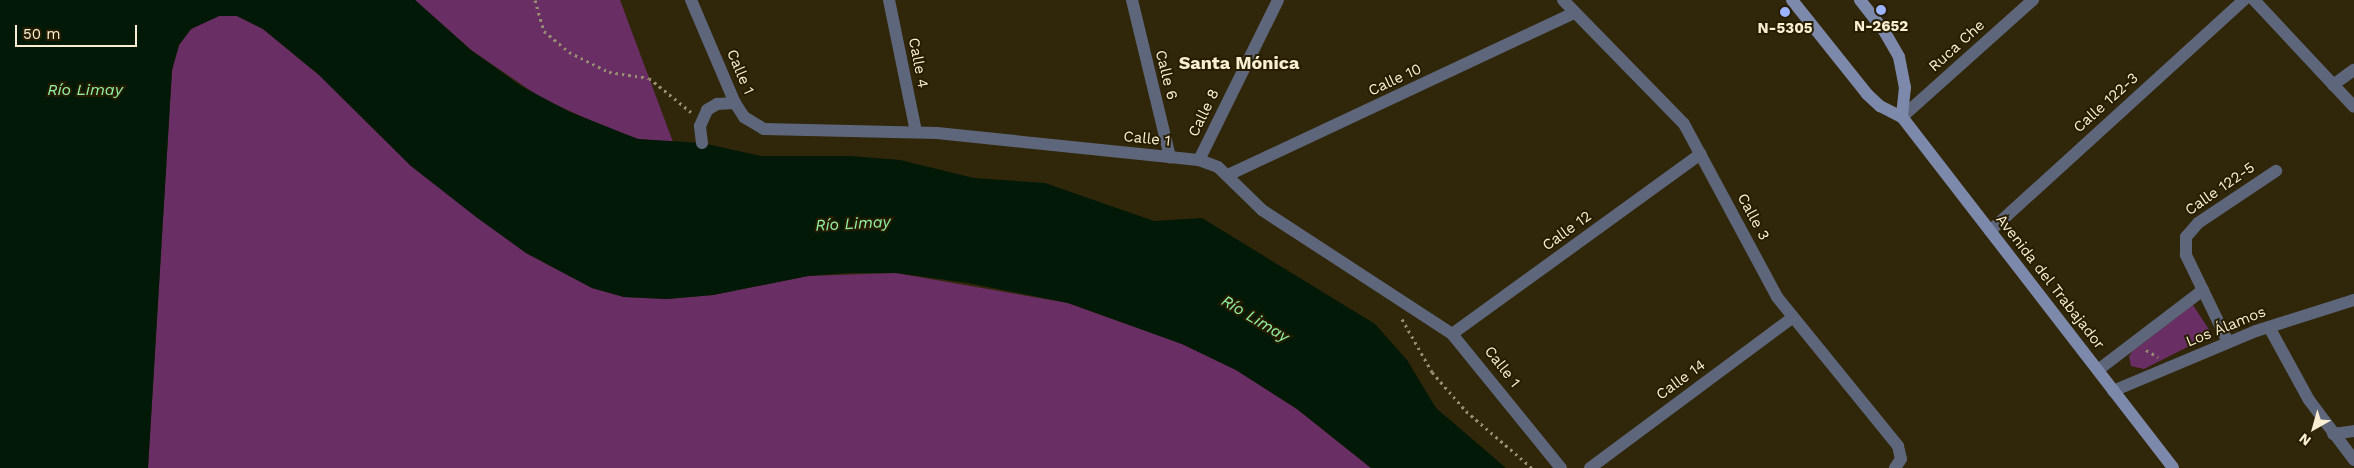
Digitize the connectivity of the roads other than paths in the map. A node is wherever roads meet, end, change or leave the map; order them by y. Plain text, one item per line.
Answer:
1 (692, 0) edge
2 (889, 0) edge
3 (1132, 0) edge
4 (1278, 0) edge
5 (1563, 0) edge
6 (1792, 0) edge
7 (1860, 0) edge
8 (2033, 0) edge
9 (2244, 0) edge
10 (2254, 0) edge
11 (1574, 13) junction
12 (2354, 70) edge
13 (2333, 84) junction
14 (735, 104) junction
15 (2354, 107) edge
16 (1902, 116) junction
17 (916, 132) junction
18 (702, 143) dead end
19 (1701, 154) junction
20 (1170, 157) junction
21 (1200, 160) junction
22 (2276, 171) dead end
23 (1228, 175) junction
24 (1990, 231) junction
25 (2203, 290) junction
26 (2354, 300) edge
27 (1792, 318) junction
28 (2269, 327) junction
29 (1452, 334) junction
30 (2228, 342) junction
31 (2098, 370) junction
32 (2113, 391) junction
33 (2354, 431) edge
34 (2333, 434) junction
35 (2354, 460) edge
36 (1898, 463) edge
37 (1561, 468) edge
38 (1590, 468) edge
39 (2173, 468) edge

1 - 14 street, Calle 1
2 - 17 street, Calle 4
3 - 20 street, Calle 6
4 - 21 street, Calle 8
5 - 11 street, Calle 3
6 - 16 street, Avenida del Trabajador
7 - 16 street
8 - 16 street, Ruca Che
9 - 24 street, Calle 122-3
10 - 13 street
11 - 19 street, Calle 3
11 - 23 street, Calle 10
12 - 13 street
13 - 15 street
14 - 17 street, Calle 1
14 - 18 street
16 - 24 street, Avenida del Trabajador
17 - 20 street, Calle 1
19 - 27 street, Calle 3
19 - 29 street, Calle 12
20 - 21 street, Calle 1
21 - 23 street, Calle 1
22 - 25 street, Calle 122-5
23 - 29 street, Calle 1
24 - 31 street, Avenida del Trabajador
25 - 30 street
25 - 31 street
26 - 28 street, Los Álamos
27 - 36 street, Calle 3
27 - 38 street, Calle 14
28 - 30 street, Los Álamos
28 - 34 street
29 - 37 street, Calle 1
30 - 32 street, Los Álamos
31 - 32 street, Avenida del Trabajador
32 - 39 street, Avenida del Trabajador
33 - 34 street
34 - 35 street

